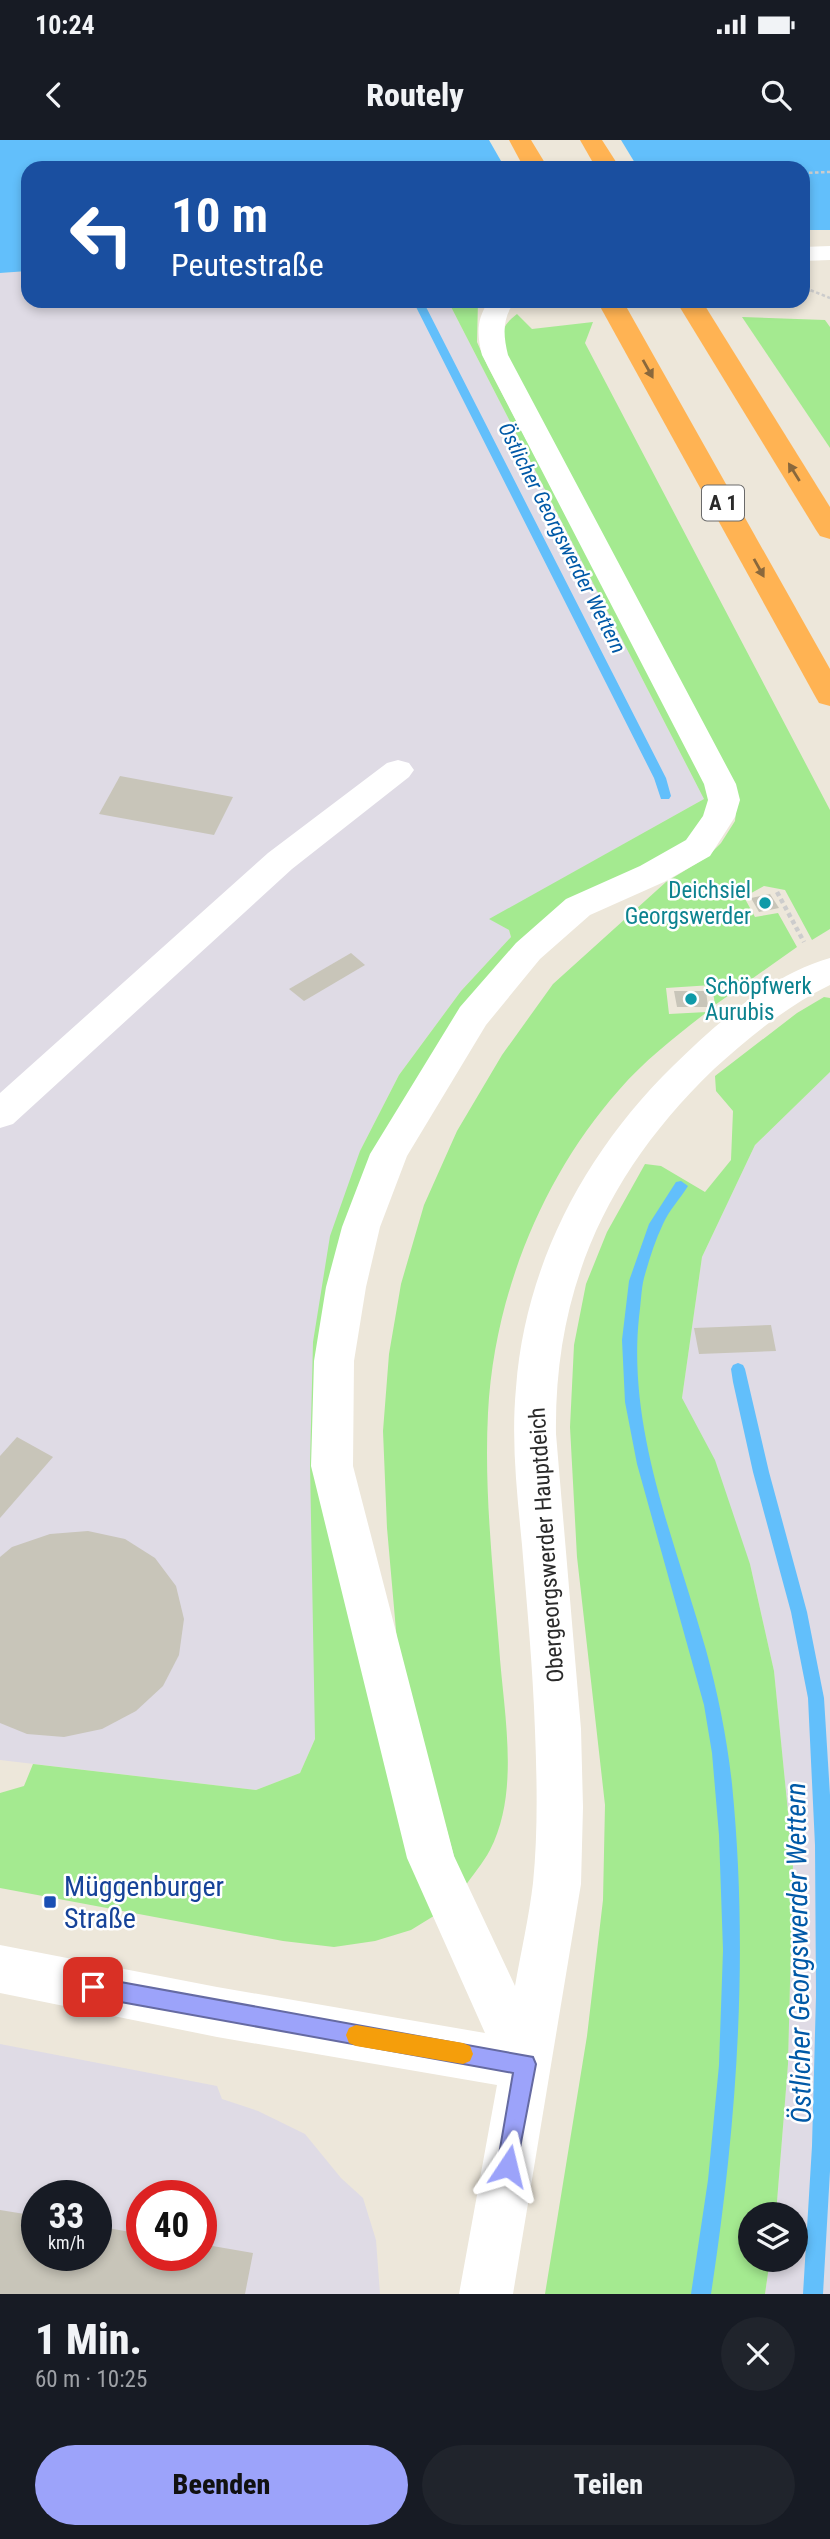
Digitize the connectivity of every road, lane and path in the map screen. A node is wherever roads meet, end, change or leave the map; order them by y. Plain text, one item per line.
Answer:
1 (520, 140) edge
2 (591, 140) edge
3 (532, 161) edge
4 (604, 161) edge
5 (830, 172) edge
6 (810, 173) edge
7 (830, 253) edge
8 (810, 254) edge
9 (810, 290) edge
10 (830, 298) edge
11 (496, 308) edge
12 (615, 308) edge
13 (693, 308) edge
14 (830, 530) edge
15 (830, 696) edge
16 (398, 770) dead end
17 (777, 892) dead end
18 (797, 927) dead end
19 (830, 970) edge
20 (0, 1114) edge
21 (0, 1969) edge
22 (525, 2064) junction
23 (486, 2294) edge

1 - 3 highway
2 - 4 highway
5 - 6 path
7 - 8 street
9 - 10 path
11 - 22 street
12 -> 15 highway, A 1
14 -> 13 highway
16 - 20 street
17 - 18 path
19 - 22 street, Obergeorgswerder Hauptdeich
21 - 22 street
22 - 23 street, Obergeorgswerder Hauptdeich

